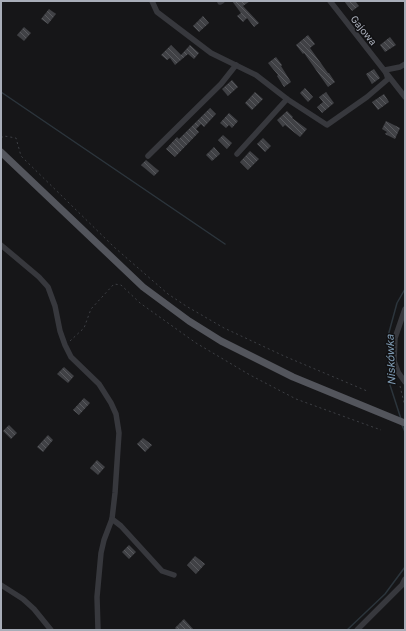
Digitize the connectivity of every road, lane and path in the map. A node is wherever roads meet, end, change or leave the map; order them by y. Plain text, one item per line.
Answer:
1 (152, 1) edge
2 (330, 1) edge
3 (405, 64) edge
4 (236, 65) junction
5 (385, 70) junction
6 (405, 97) edge
7 (287, 99) junction
8 (1, 138) edge
9 (1, 152) edge
10 (237, 154) dead end
11 (148, 156) dead end
12 (1, 245) edge
13 (405, 310) edge
14 (65, 345) junction
15 (402, 384) edge
16 (367, 391) dead end
17 (405, 407) edge
18 (405, 423) edge
19 (381, 430) dead end
20 (112, 519) junction
21 (174, 575) dead end
22 (405, 579) edge
23 (1, 585) edge
24 (51, 630) edge
25 (98, 630) edge
26 (357, 630) edge

1 - 4 street
2 - 5 street, Gajowa
3 - 5 street
4 - 7 street
4 - 11 street
5 - 6 street, Gajowa
5 - 7 street
7 - 10 street
8 - 16 path
9 - 18 main road
12 - 14 street
13 - 15 street
14 - 19 path
14 - 20 street
15 - 17 path
20 - 21 street
20 - 25 street
22 - 26 street
23 - 24 street

